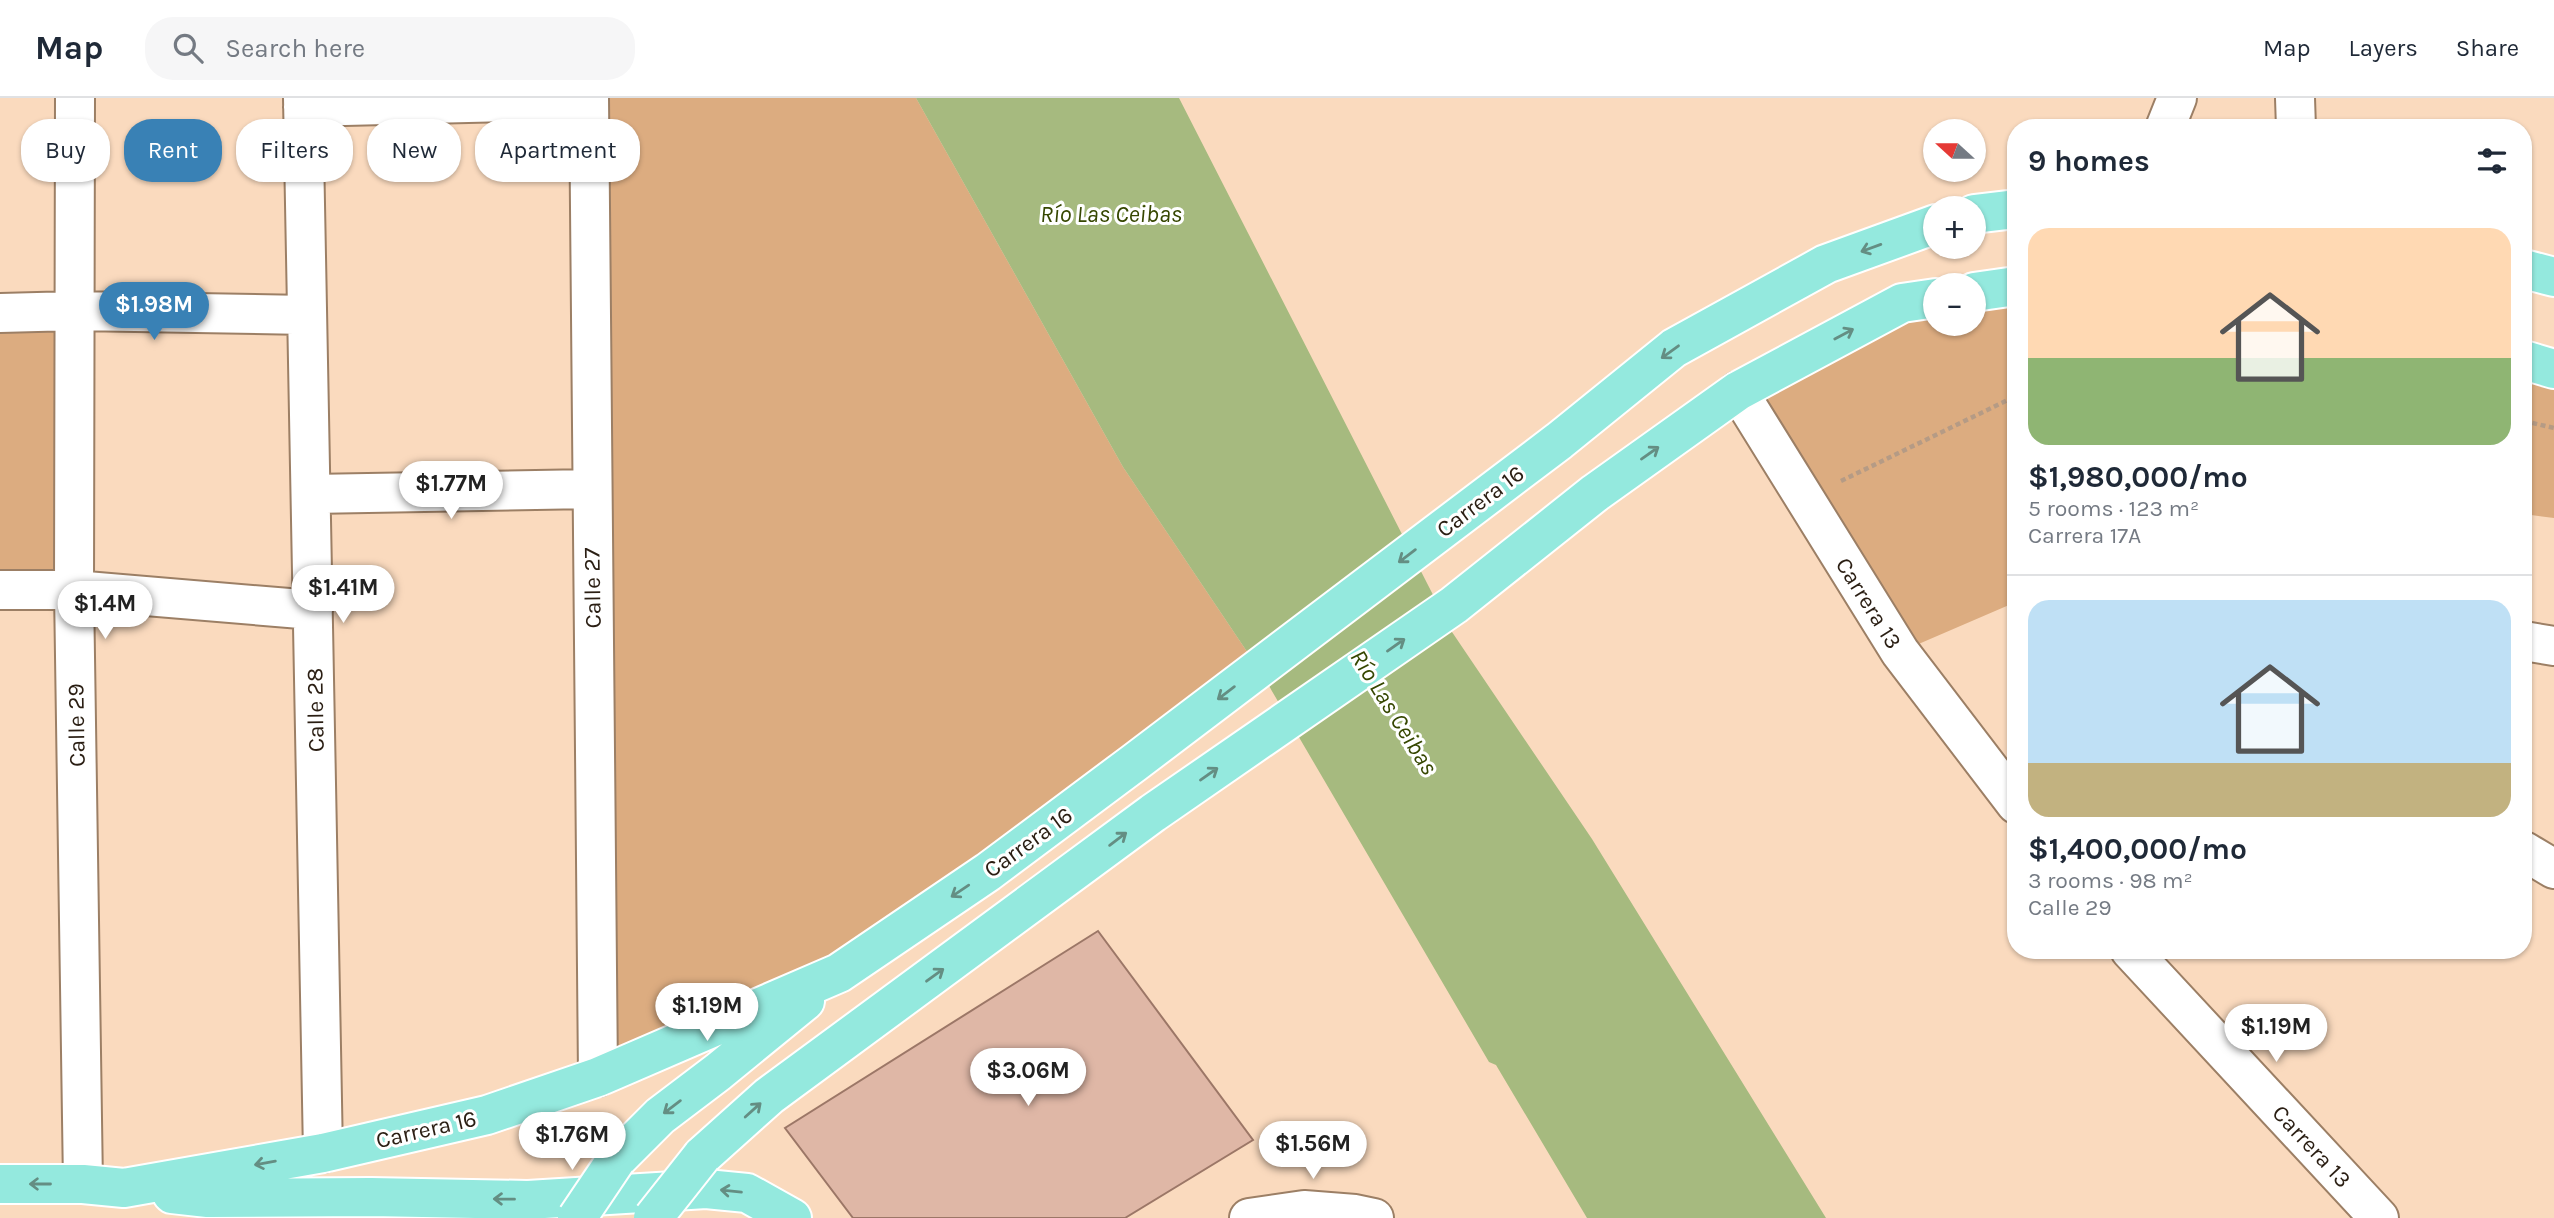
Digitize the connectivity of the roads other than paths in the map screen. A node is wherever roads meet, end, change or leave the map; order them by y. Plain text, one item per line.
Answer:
1 (75, 98) edge
2 (2177, 98) edge
3 (2295, 98) edge
4 (589, 99) edge
5 (303, 102) edge
6 (2169, 119) edge
7 (2296, 119) edge
8 (2007, 210) edge
9 (1986, 213) edge
10 (1923, 229) edge
11 (2532, 271) edge
12 (2554, 277) edge
13 (2007, 287) edge
14 (1986, 290) edge
15 (1923, 300) edge
16 (75, 310) junction
17 (0, 313) edge
18 (307, 315) junction
19 (2532, 362) edge
20 (2554, 369) edge
21 (1738, 391) junction
22 (591, 489) junction
23 (311, 494) junction
24 (0, 590) edge
25 (74, 590) junction
26 (313, 610) junction
27 (2532, 642) edge
28 (2554, 646) edge
29 (2007, 792) edge
30 (2532, 856) edge
31 (2554, 869) edge
32 (2138, 959) edge
33 (839, 972) junction
34 (597, 1077) junction
35 (323, 1153) junction
36 (0, 1184) edge
37 (83, 1184) junction
38 (124, 1188) junction
39 (1304, 1214) edge
40 (577, 1218) edge
41 (653, 1218) edge
42 (792, 1218) edge
43 (1249, 1218) edge
44 (1374, 1218) edge
45 (2379, 1218) edge

1 - 16 street, Calle 29
2 - 6 street
3 - 7 street
4 - 5 street
4 - 22 street, Calle 27
5 - 18 street, Calle 28
8 - 9 main road
10 -> 33 main road, Carrera 16
11 - 12 main road
13 - 14 main road
21 -> 15 main road
16 - 17 street
16 - 18 street
16 - 25 street, Calle 29
18 - 23 street, Calle 28
19 - 20 main road
21 - 29 street, Carrera 13
41 -> 21 main road, bridge
22 - 23 street
22 - 34 street, Calle 27
23 - 26 street, Calle 28
24 - 25 street
25 - 26 street
25 - 37 street, Calle 29
26 - 35 street, Calle 28
27 - 28 street
30 - 31 street
32 - 45 street, Carrera 13
33 - 34 main road, Carrera 16
33 -> 40 main road, bridge
34 - 35 main road, Carrera 16
35 -> 38 main road, Carrera 16
37 -> 36 main road, Carrera 16
37 - 38 main road, Carrera 16
42 -> 38 main road
39 - 43 street
39 - 44 street

